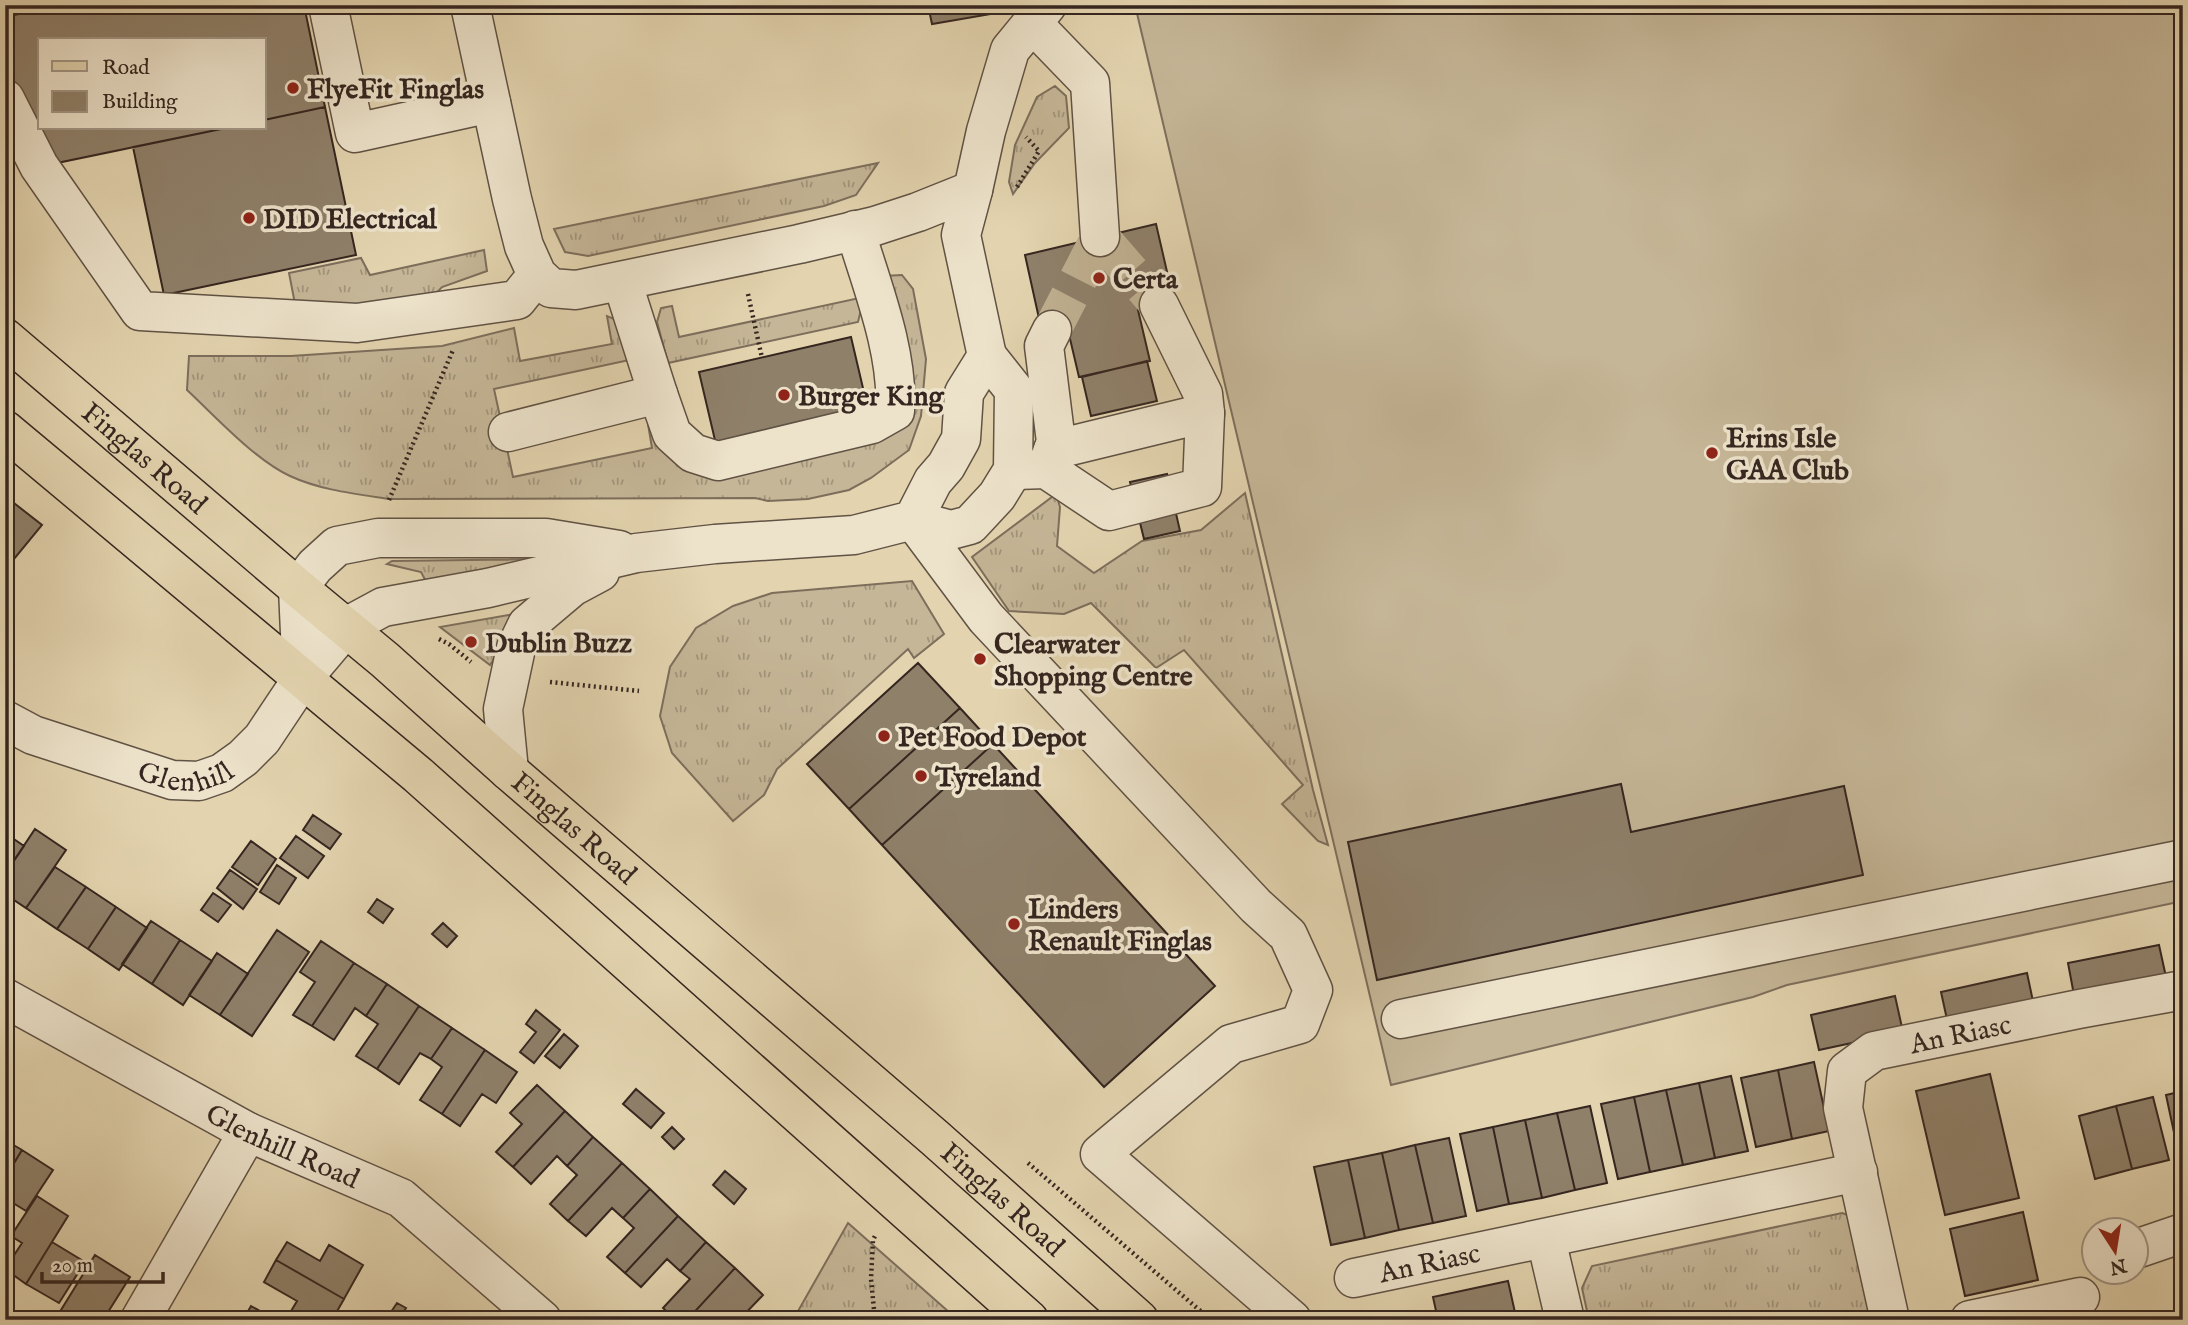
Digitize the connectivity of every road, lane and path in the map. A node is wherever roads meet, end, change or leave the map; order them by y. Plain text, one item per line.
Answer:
1 (328, 5) edge
2 (470, 5) edge
3 (1039, 14) edge
4 (5, 99) edge
5 (491, 103) junction
6 (986, 131) junction
7 (973, 190) junction
8 (1013, 194) dead end
9 (855, 230) junction
10 (1100, 237) dead end
11 (740, 256) junction
12 (537, 275) junction
13 (622, 281) junction
14 (1159, 305) tunnel mouth
15 (1052, 330) tunnel mouth
16 (5, 338) edge
17 (459, 338) dead end
18 (988, 356) junction
19 (762, 358) dead end
20 (658, 394) junction
21 (1205, 413) junction
22 (5, 430) edge
23 (508, 432) dead end
24 (1037, 463) junction
25 (386, 505) dead end
26 (913, 520) junction
27 (636, 553) junction
28 (298, 589) junction
29 (346, 627) junction
30 (431, 635) dead end
31 (479, 668) dead end
32 (302, 678) junction
33 (542, 682) dead end
34 (639, 691) dead end
35 (5, 720) edge
36 (509, 772) junction
37 (2183, 859) edge
38 (2183, 990) edge
39 (5, 999) edge
40 (1401, 1019) dead end
41 (248, 1132) junction
42 (1027, 1162) dead end
43 (1858, 1172) junction
44 (897, 1202) junction
45 (2183, 1233) edge
46 (1546, 1239) junction
47 (2150, 1244) edge
48 (1354, 1278) dead end
49 (2080, 1297) dead end
50 (140, 1320) edge
51 (542, 1320) edge
52 (875, 1320) edge
53 (1029, 1320) edge
54 (1139, 1320) edge
55 (1211, 1320) edge
56 (1292, 1320) edge
57 (1565, 1320) edge
58 (1890, 1320) edge
59 (1970, 1320) edge

1 - 5 street
2 - 5 street
3 - 6 street
3 - 10 street
4 - 12 street
5 - 12 street
6 - 7 street
6 - 8 path
7 - 9 street
7 - 18 street
9 - 11 street
9 - 20 street
11 - 13 street
11 - 19 path
12 - 13 street
13 - 20 street
14 - 21 street
15 - 24 street
16 - 28 main road, Finglas Road
17 - 25 path
18 - 24 street
18 - 26 street
20 - 23 street
21 - 24 street
21 - 24 street
22 - 32 main road
24 - 26 street
26 - 27 street
26 - 56 street
27 - 28 street
27 - 29 street
27 - 36 street
28 - 29 main road, Finglas Road
28 - 32 street
29 - 32 street, Glenhill
29 - 36 main road, Finglas Road
30 - 31 path
32 - 35 street, Glenhill
32 - 44 main road
33 - 34 path
36 - 54 main road, Finglas Road
37 - 40 street
38 - 43 street, An Riasc
39 - 41 street, Glenhill Road
41 - 50 street
41 - 51 street, Glenhill Road
42 - 55 path
43 - 46 street, An Riasc
43 - 58 street, An Riasc
44 - 52 path
44 - 53 main road
45 - 47 street
46 - 48 street, An Riasc
46 - 57 street
49 - 59 street

